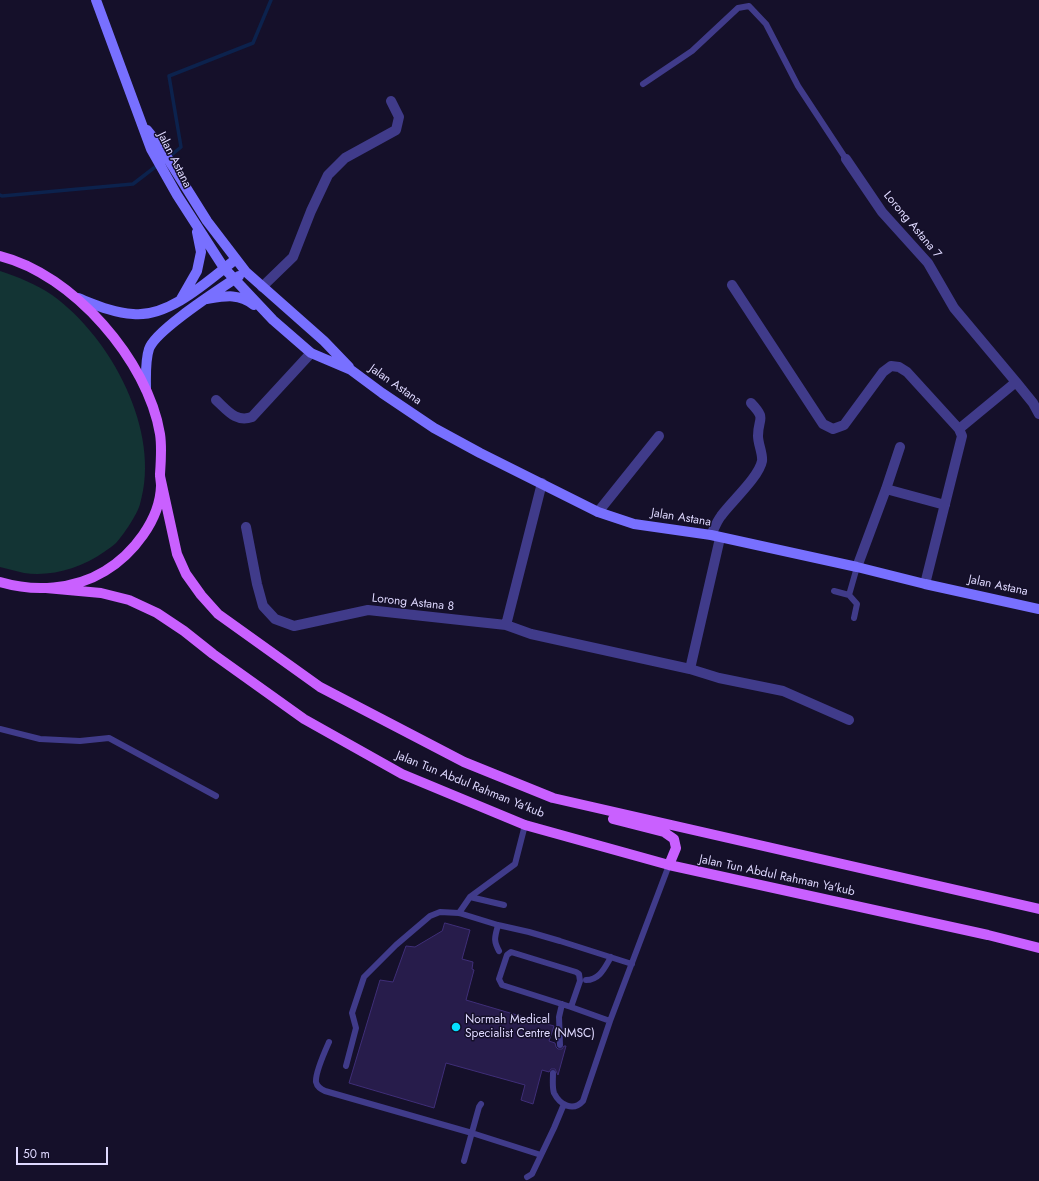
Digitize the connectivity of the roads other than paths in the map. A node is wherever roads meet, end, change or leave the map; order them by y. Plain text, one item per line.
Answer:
1 (96, 0) edge
2 (643, 84) dead end
3 (391, 101) dead end
4 (156, 148) junction
5 (846, 159) joint
6 (197, 228) junction
7 (0, 255) edge
8 (236, 259) junction
9 (224, 268) junction
10 (246, 272) junction
11 (234, 280) junction
12 (732, 285) dead end
13 (262, 287) junction
14 (78, 298) junction
15 (204, 299) junction
16 (180, 300) junction
17 (273, 320) junction
18 (311, 353) junction
19 (351, 370) junction
20 (1016, 382) junction
21 (146, 389) junction
22 (216, 400) dead end
23 (751, 403) dead end
24 (1039, 414) edge
25 (959, 429) junction
26 (659, 436) dead end
27 (900, 447) dead end
28 (160, 476) junction
29 (542, 483) junction
30 (886, 489) junction
31 (945, 506) junction
32 (598, 512) junction
33 (246, 527) dead end
34 (715, 536) junction
35 (857, 567) junction
36 (0, 582) edge
37 (925, 584) junction
38 (46, 588) junction
39 (834, 591) dead end
40 (848, 595) junction
41 (1039, 608) edge
42 (854, 618) dead end
43 (506, 625) junction
44 (690, 669) junction
45 (849, 720) dead end
46 (0, 729) edge
47 (216, 796) dead end
48 (553, 798) junction
49 (525, 824) junction
50 (669, 865) junction
51 (470, 898) junction
52 (504, 905) dead end
53 (1039, 909) edge
54 (459, 912) junction
55 (498, 925) junction
56 (1039, 948) edge
57 (499, 952) dead end
58 (611, 957) junction
59 (632, 964) junction
60 (586, 980) dead end
61 (562, 1004) junction
62 (571, 1007) junction
63 (610, 1022) junction
64 (329, 1042) dead end
65 (560, 1045) dead end
66 (346, 1066) dead end
67 (553, 1074) dead end
68 (481, 1104) dead end
69 (564, 1104) junction
70 (472, 1133) junction
71 (541, 1155) junction
72 (464, 1161) dead end
73 (527, 1177) dead end

1 - 4 main road, Jalan Astana
2 - 5 lane
3 - 13 street
4 - 6 main road, Jalan Astana
4 - 8 main road, Jalan Astana
5 - 20 street, Lorong Astana 7
6 - 9 main road, Jalan Astana
6 - 16 main road
7 - 14 main road
8 - 9 main road
8 - 10 main road, Jalan Astana
9 - 11 main road, Jalan Astana
9 - 16 main road
10 - 11 main road
10 - 13 main road, Jalan Astana
11 - 15 main road
11 - 17 main road, Jalan Astana
12 - 25 street
13 - 19 main road, Jalan Astana
14 - 16 main road
14 - 21 main road
15 - 17 main road
15 - 21 main road
17 - 18 main road, Jalan Astana
18 - 19 main road, Jalan Astana
18 - 22 street
19 - 29 main road, Jalan Astana
20 - 24 street, Lorong Astana 7
20 - 25 street
21 - 28 main road
23 - 34 street
25 - 31 street
26 - 32 street
27 - 30 street
28 - 38 main road
28 - 48 main road, Jalan Tun Abdul Rahman Ya'kub
29 - 32 main road, Jalan Astana
29 - 43 street
30 - 31 street
30 - 35 street
31 - 37 street
32 - 34 main road, Jalan Astana
33 - 43 street, Lorong Astana 8
34 - 35 main road, Jalan Astana
34 - 44 street
35 - 37 main road, Jalan Astana
35 - 40 lane
36 - 38 main road
37 - 41 main road, Jalan Astana
38 - 49 main road, Jalan Tun Abdul Rahman Ya'kub
39 - 40 lane
40 - 42 lane
43 - 44 street, Lorong Astana 8
44 - 45 street, Lorong Astana 8
46 - 47 lane
48 - 50 main road
48 - 53 main road, Jalan Tun Abdul Rahman Ya'kub
49 - 50 main road, Jalan Tun Abdul Rahman Ya'kub
49 - 51 lane
50 - 56 main road, Jalan Tun Abdul Rahman Ya'kub
50 - 59 lane
51 - 52 lane
51 - 54 lane
54 - 55 lane
54 - 66 lane
55 - 57 lane
55 - 58 lane
58 - 59 lane
58 - 60 lane
59 - 63 lane
61 - 62 lane
61 - 62 lane
61 - 65 lane
62 - 63 lane
63 - 69 lane
64 - 70 lane
67 - 69 lane
68 - 70 lane
69 - 71 lane
70 - 71 lane
70 - 72 lane
71 - 73 lane

